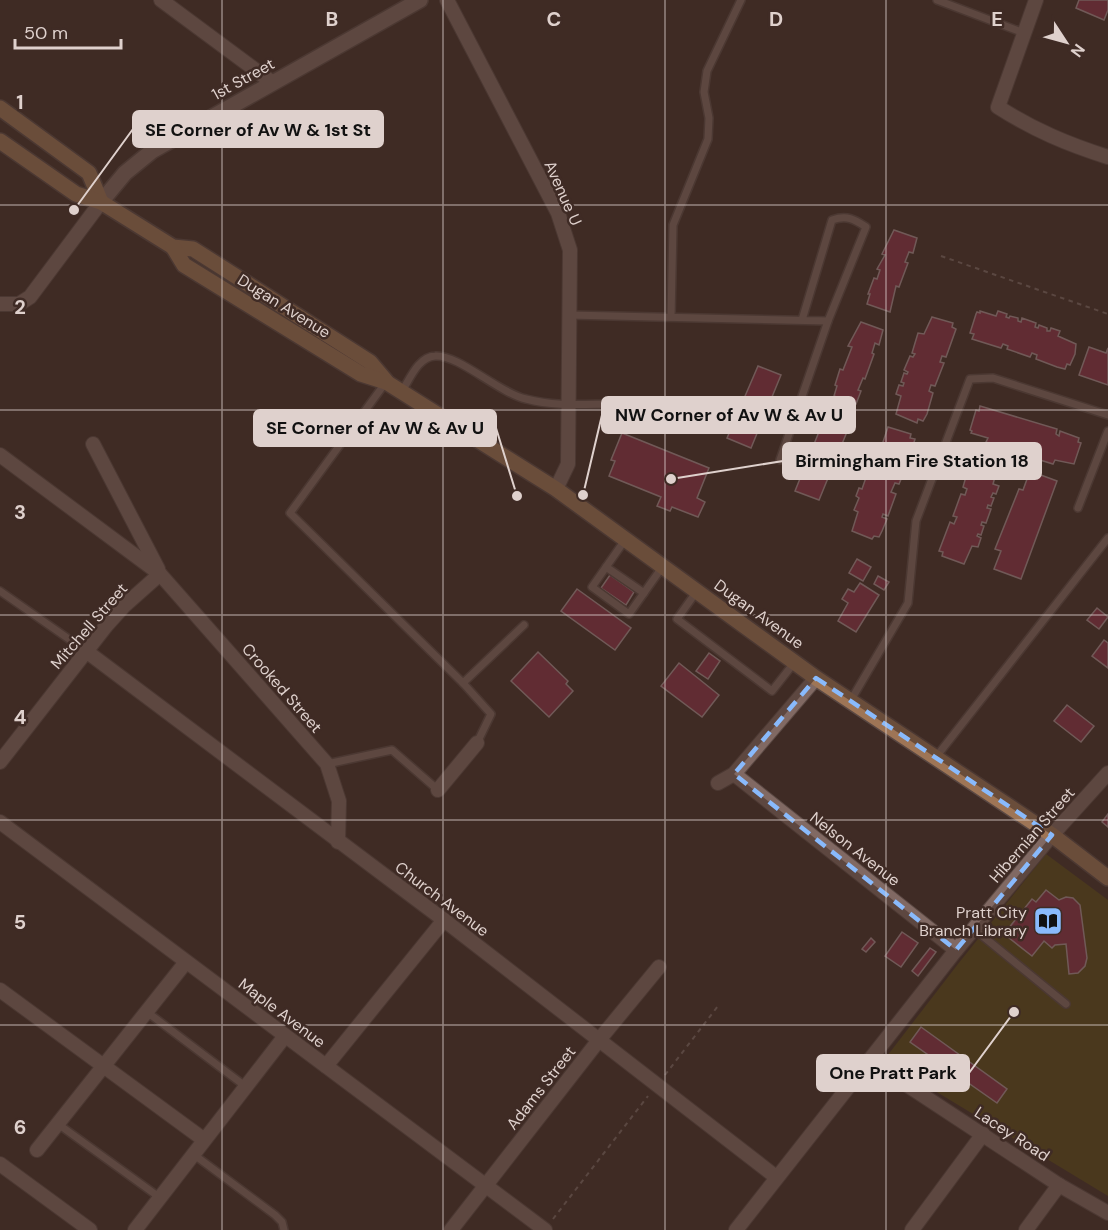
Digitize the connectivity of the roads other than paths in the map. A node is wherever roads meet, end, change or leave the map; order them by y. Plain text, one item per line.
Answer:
1 (161, 0) edge
2 (420, 0) edge
3 (447, 0) edge
4 (741, 0) edge
5 (937, 0) edge
6 (1036, 0) edge
7 (1024, 33) junction
8 (273, 83) junction
9 (0, 108) edge
10 (2, 148) edge
11 (1108, 157) edge
12 (101, 202) junction
13 (0, 304) edge
14 (569, 315) junction
15 (671, 317) junction
16 (802, 320) junction
17 (828, 321) junction
18 (387, 382) junction
19 (402, 391) junction
20 (569, 406) junction
21 (681, 414) dead end
22 (1108, 415) edge
23 (1108, 431) edge
24 (93, 444) dead end
25 (0, 454) edge
26 (780, 460) dead end
27 (556, 489) junction
28 (1078, 508) dead end
29 (1108, 538) edge
30 (625, 539) junction
31 (663, 566) junction
32 (606, 567) junction
33 (160, 574) junction
34 (0, 591) edge
35 (697, 591) junction
36 (644, 593) junction
37 (524, 625) dead end
38 (86, 651) junction
39 (794, 662) junction
40 (816, 678) junction
41 (464, 683) junction
42 (851, 700) junction
43 (5, 742) edge
44 (477, 743) joint
45 (936, 757) junction
46 (0, 762) edge
47 (327, 764) junction
48 (1108, 773) edge
49 (734, 774) junction
50 (718, 783) dead end
51 (438, 790) joint
52 (0, 822) edge
53 (1052, 835) junction
54 (338, 842) junction
55 (1108, 878) edge
56 (444, 920) junction
57 (974, 929) junction
58 (956, 950) junction
59 (186, 962) junction
60 (659, 967) dead end
61 (0, 990) edge
62 (1066, 1004) dead end
63 (147, 1012) junction
64 (285, 1036) junction
65 (599, 1040) junction
66 (869, 1060) junction
67 (104, 1066) junction
68 (326, 1066) junction
69 (245, 1086) junction
70 (58, 1124) junction
71 (983, 1134) junction
72 (203, 1139) junction
73 (37, 1150) dead end
74 (192, 1154) junction
75 (0, 1164) edge
76 (776, 1177) junction
77 (486, 1185) junction
78 (1059, 1185) junction
79 (159, 1197) junction
80 (1108, 1213) edge
81 (90, 1230) edge
82 (135, 1230) edge
83 (284, 1230) edge
84 (451, 1230) edge
85 (545, 1230) edge
86 (736, 1230) edge
87 (912, 1230) edge
88 (1026, 1230) edge

1 - 8 street
2 - 8 street, 1st Street
3 - 14 street, Avenue U
4 - 15 lane
5 - 7 lane
6 - 7 street
7 - 11 street
8 - 12 street, 1st Street
9 - 12 main road
10 - 12 main road, Dugan Avenue
12 - 13 street, 1st Street
12 - 18 main road, Dugan Avenue
14 - 15 lane
14 - 20 street, Avenue U
15 - 16 lane
16 - 17 lane
16 - 17 lane
17 - 26 lane
18 - 19 main road, Dugan Avenue
18 - 41 lane
19 - 20 lane
19 - 27 main road, Dugan Avenue
20 - 21 lane
20 - 27 street, Avenue U
22 - 42 lane
23 - 28 lane
24 - 33 street
25 - 33 street
27 - 30 main road, Dugan Avenue
29 - 45 lane
30 - 31 main road, Dugan Avenue
30 - 32 lane
31 - 35 main road, Dugan Avenue
31 - 36 lane
32 - 36 lane
32 - 36 lane
33 - 38 street, Mitchell Street
33 - 47 street, Crooked Street
34 - 38 lane
35 - 39 main road, Dugan Avenue
35 - 39 lane
37 - 41 lane
38 - 43 street, Mitchell Street
38 - 54 street, Church Avenue
39 - 40 main road, Dugan Avenue
40 - 42 main road, Dugan Avenue
40 - 49 street
41 - 44 lane
42 - 45 main road, Dugan Avenue
43 - 46 street, Mitchell Street
44 - 51 street
45 - 53 main road, Dugan Avenue
47 - 51 lane
47 - 54 street, Crooked Street
48 - 53 street, Hibernian Street
49 - 50 street
49 - 58 street, Nelson Avenue
52 - 59 street, Maple Avenue
53 - 55 main road, Dugan Avenue
53 - 57 street, Hibernian Street
54 - 56 street, Church Avenue
56 - 65 street, Church Avenue
56 - 68 street
57 - 58 street, Hibernian Street
57 - 62 lane
58 - 66 street, Hibernian Street
59 - 63 street
59 - 64 street, Maple Avenue
60 - 65 street, Adams Street
61 - 67 street
63 - 67 street
63 - 69 lane
64 - 68 street, Maple Avenue
64 - 69 street
65 - 76 street, Church Avenue
65 - 77 street, Adams Street
66 - 71 street, Lacey Road
66 - 76 street, Hibernian Street
67 - 70 street
67 - 72 street
68 - 77 street, Maple Avenue
69 - 72 street
70 - 73 street
70 - 79 lane
71 - 78 street, Lacey Road
71 - 87 street
72 - 74 street
74 - 79 street
74 - 83 lane
75 - 81 street
76 - 86 street, Hibernian Street
77 - 84 street, Adams Street
77 - 85 street, Maple Avenue
78 - 80 street, Lacey Road
78 - 88 street
79 - 82 street

